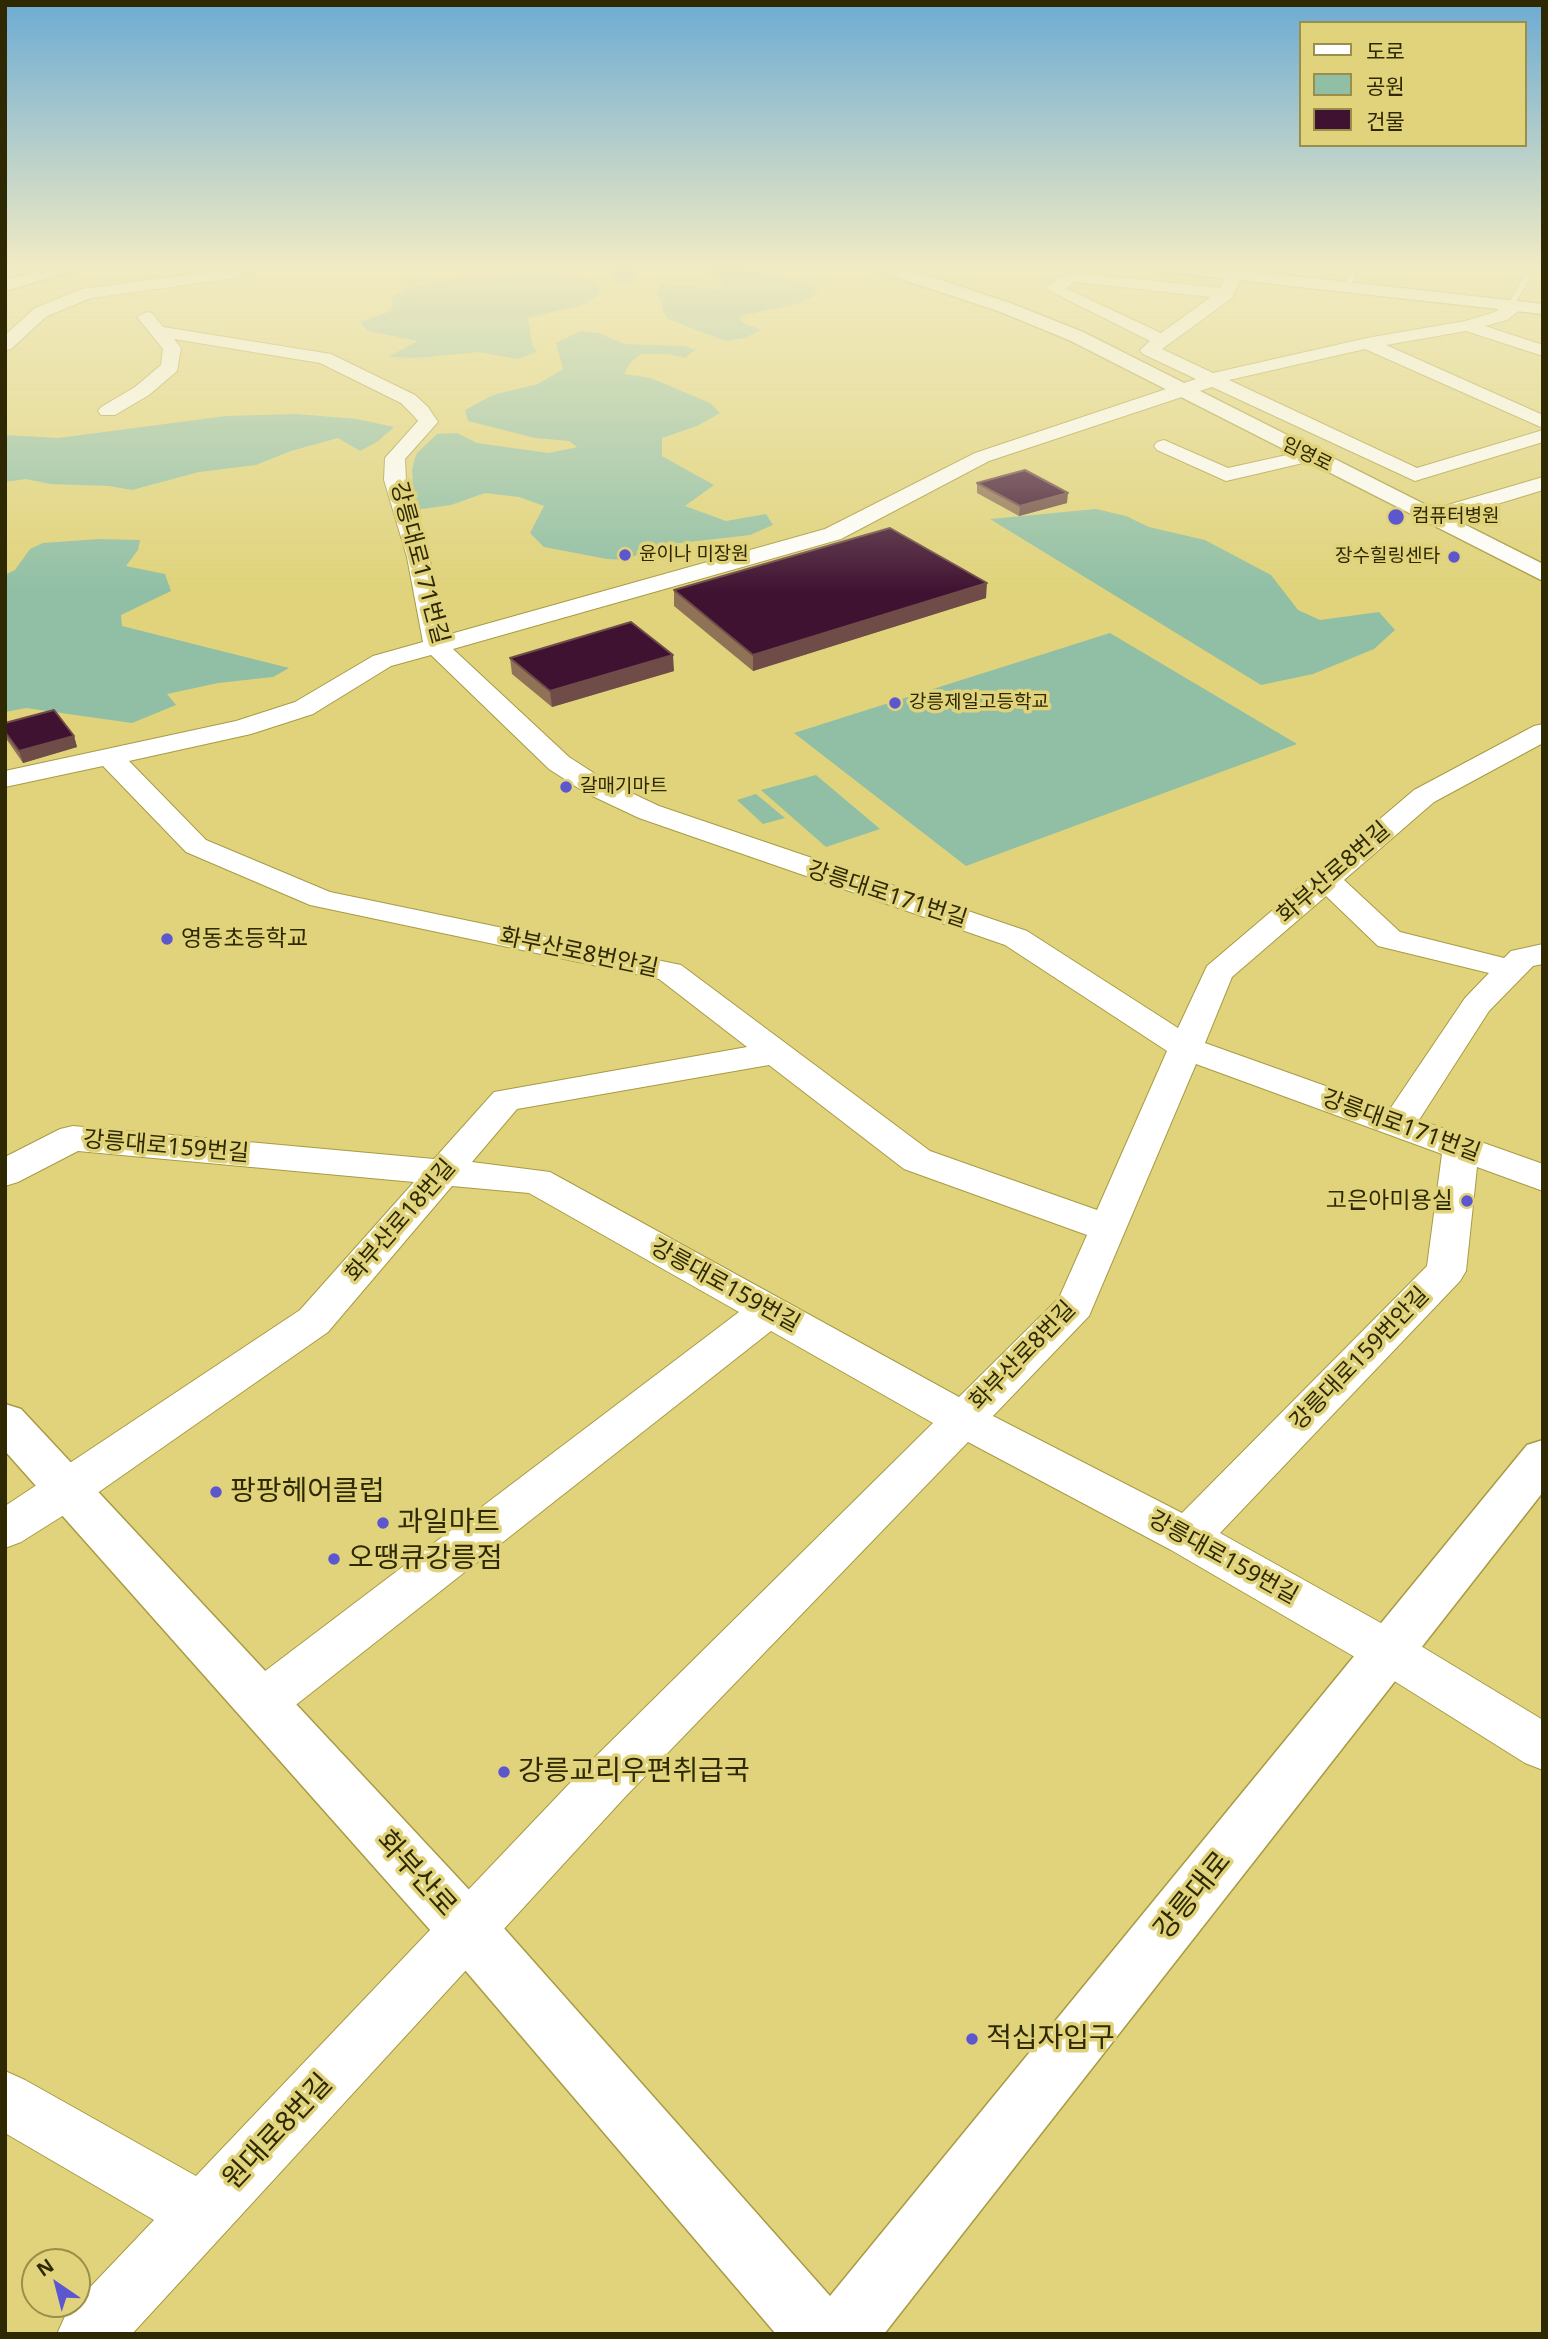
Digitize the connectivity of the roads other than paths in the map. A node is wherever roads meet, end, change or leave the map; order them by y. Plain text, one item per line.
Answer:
1 (163, 373) edge
2 (357, 373) edge
3 (1148, 373) edge
4 (1203, 373) edge
5 (1235, 373) edge
6 (1441, 373) edge
7 (1214, 378) junction
8 (1186, 391) junction
9 (108, 411) dead end
10 (1533, 411) edge
11 (1543, 422) edge
12 (1543, 436) edge
13 (1164, 446) dead end
14 (1309, 456) junction
15 (1543, 483) edge
16 (1432, 517) junction
17 (1543, 574) edge
18 (437, 647) junction
19 (1543, 732) edge
20 (110, 757) junction
21 (5, 779) edge
22 (1326, 880) junction
23 (1543, 954) edge
24 (1511, 969) junction
25 (1185, 1048) junction
26 (774, 1053) junction
27 (1398, 1125) junction
28 (1461, 1148) junction
29 (443, 1172) junction
30 (5, 1173) edge
31 (1543, 1178) edge
32 (1108, 1228) junction
33 (769, 1311) junction
34 (962, 1419) junction
35 (5, 1421) edge
36 (1543, 1458) edge
37 (67, 1490) junction
38 (5, 1529) edge
39 (1187, 1536) junction
40 (1389, 1652) junction
41 (261, 1703) junction
42 (1543, 1747) edge
43 (467, 1930) junction
44 (5, 2099) edge
45 (201, 2213) junction
46 (89, 2334) edge
47 (820, 2334) edge
48 (842, 2334) edge

1 - 9 street
2 - 18 street, 강릉대로171번길
3 - 8 street, 임영로
4 - 7 street
5 - 7 street
6 - 10 street
7 - 8 street
7 - 12 street
8 - 14 street, 임영로
8 - 18 street
10 - 11 street
13 - 14 street
14 - 16 street, 임영로
15 - 16 street
16 - 17 street, 임영로
18 - 20 street
18 - 25 street, 강릉대로171번길
19 - 22 street, 화부산로8번길
20 - 21 street
20 - 26 street, 화부산로8번안길
22 - 24 street
22 - 25 street, 화부산로8번길
23 - 24 street
24 - 27 street
25 - 27 street, 강릉대로171번길
25 - 32 street, 화부산로8번길
26 - 29 street, 화부산로18번길
26 - 32 street, 화부산로8번안길
27 - 28 street, 강릉대로171번길
28 - 31 street, 강릉대로171번길
28 - 39 street, 강릉대로159번안길
29 - 30 street, 강릉대로159번길
29 - 33 street, 강릉대로159번길
29 - 37 street, 화부산로18번길
32 - 34 street, 화부산로8번길
33 - 34 street, 강릉대로159번길
33 - 41 street
34 - 39 street, 강릉대로159번길
34 - 43 street, 화부산로8번길
35 - 37 street, 화부산로
36 - 40 street, 강릉대로
37 - 38 street, 화부산로18번길
37 - 41 street, 화부산로
39 - 40 street, 강릉대로159번길
40 - 42 street, 강릉대로159번길
40 - 48 street, 강릉대로
41 - 43 street, 화부산로
43 - 45 street, 원대로8번길
43 - 47 street, 화부산로
44 - 45 street
45 - 46 street, 원대로8번길

